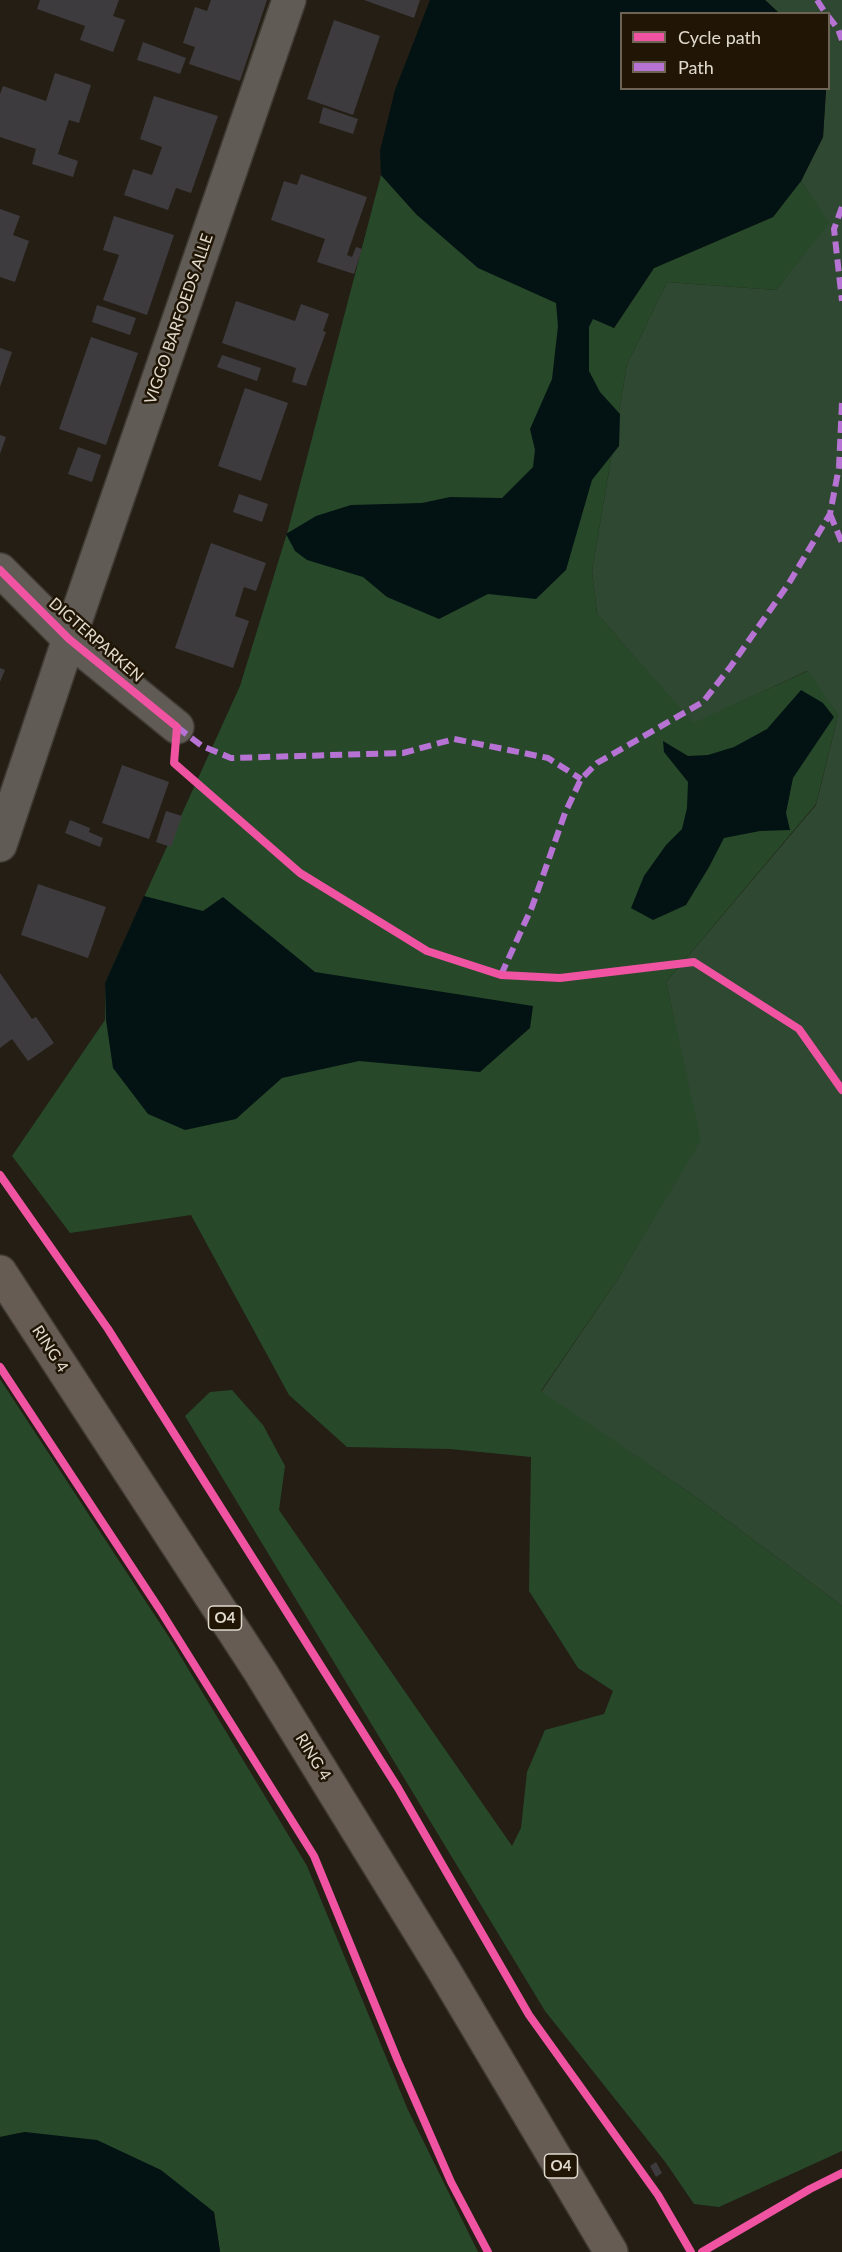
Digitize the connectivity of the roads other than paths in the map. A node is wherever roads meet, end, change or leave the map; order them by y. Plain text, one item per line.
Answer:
1 (289, 0) edge
2 (0, 570) edge
3 (69, 639) junction
4 (177, 727) dead end
5 (0, 845) edge
6 (0, 1272) edge
7 (611, 2252) edge

1 - 3 street, VIGGO BARFOEDS ALLE
2 - 3 street, DIGTERPARKEN
3 - 4 street, DIGTERPARKEN
3 - 5 street, DIGTERPARKEN
6 - 7 main road, RING 4 / O4

